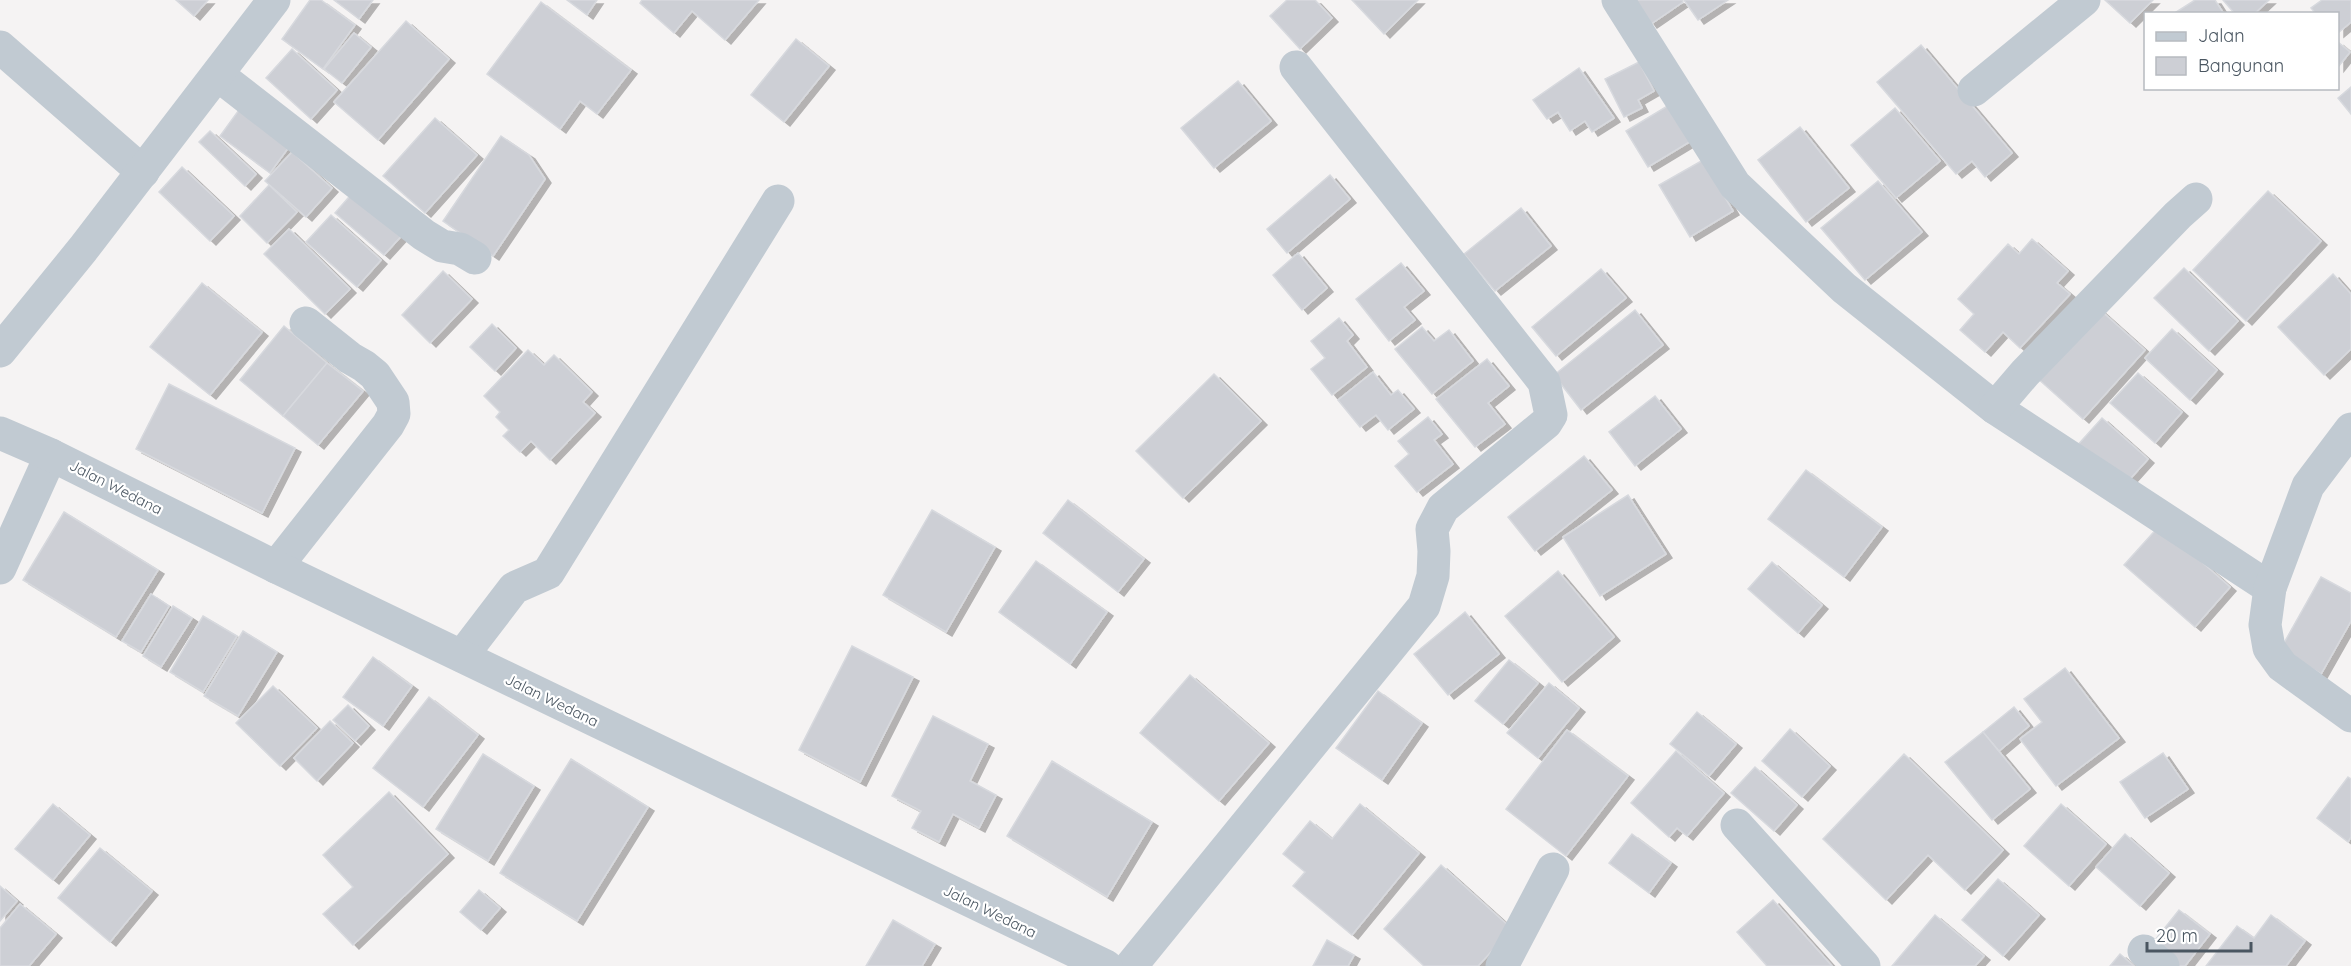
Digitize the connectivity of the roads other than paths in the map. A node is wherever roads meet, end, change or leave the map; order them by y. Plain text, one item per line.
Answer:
1 (274, 0) edge
2 (1618, 0) edge
3 (2084, 0) edge
4 (0, 47) edge
5 (1296, 67) dead end
6 (218, 75) junction
7 (1974, 90) dead end
8 (143, 172) junction
9 (2196, 199) dead end
10 (778, 201) dead end
11 (475, 258) dead end
12 (306, 323) dead end
13 (0, 351) edge
14 (1995, 408) junction
15 (2351, 429) edge
16 (0, 433) edge
17 (51, 454) junction
18 (276, 567) junction
19 (0, 568) edge
20 (2270, 588) junction
21 (462, 656) junction
22 (2351, 716) edge
23 (1737, 825) dead end
24 (1553, 868) dead end
25 (1106, 966) edge
26 (1131, 966) edge
27 (1502, 966) edge
28 (1864, 966) edge

1 - 6 street
2 - 14 street
3 - 7 street
4 - 8 street
5 - 26 street
6 - 8 street
6 - 11 street
8 - 13 street
9 - 14 street
10 - 21 street
12 - 18 street
14 - 20 street
15 - 20 street
16 - 17 street, Jalan Wedana
17 - 18 street, Jalan Wedana
17 - 19 street
18 - 21 street, Jalan Wedana
20 - 22 street
21 - 25 street, Jalan Wedana
23 - 28 street
24 - 27 street

